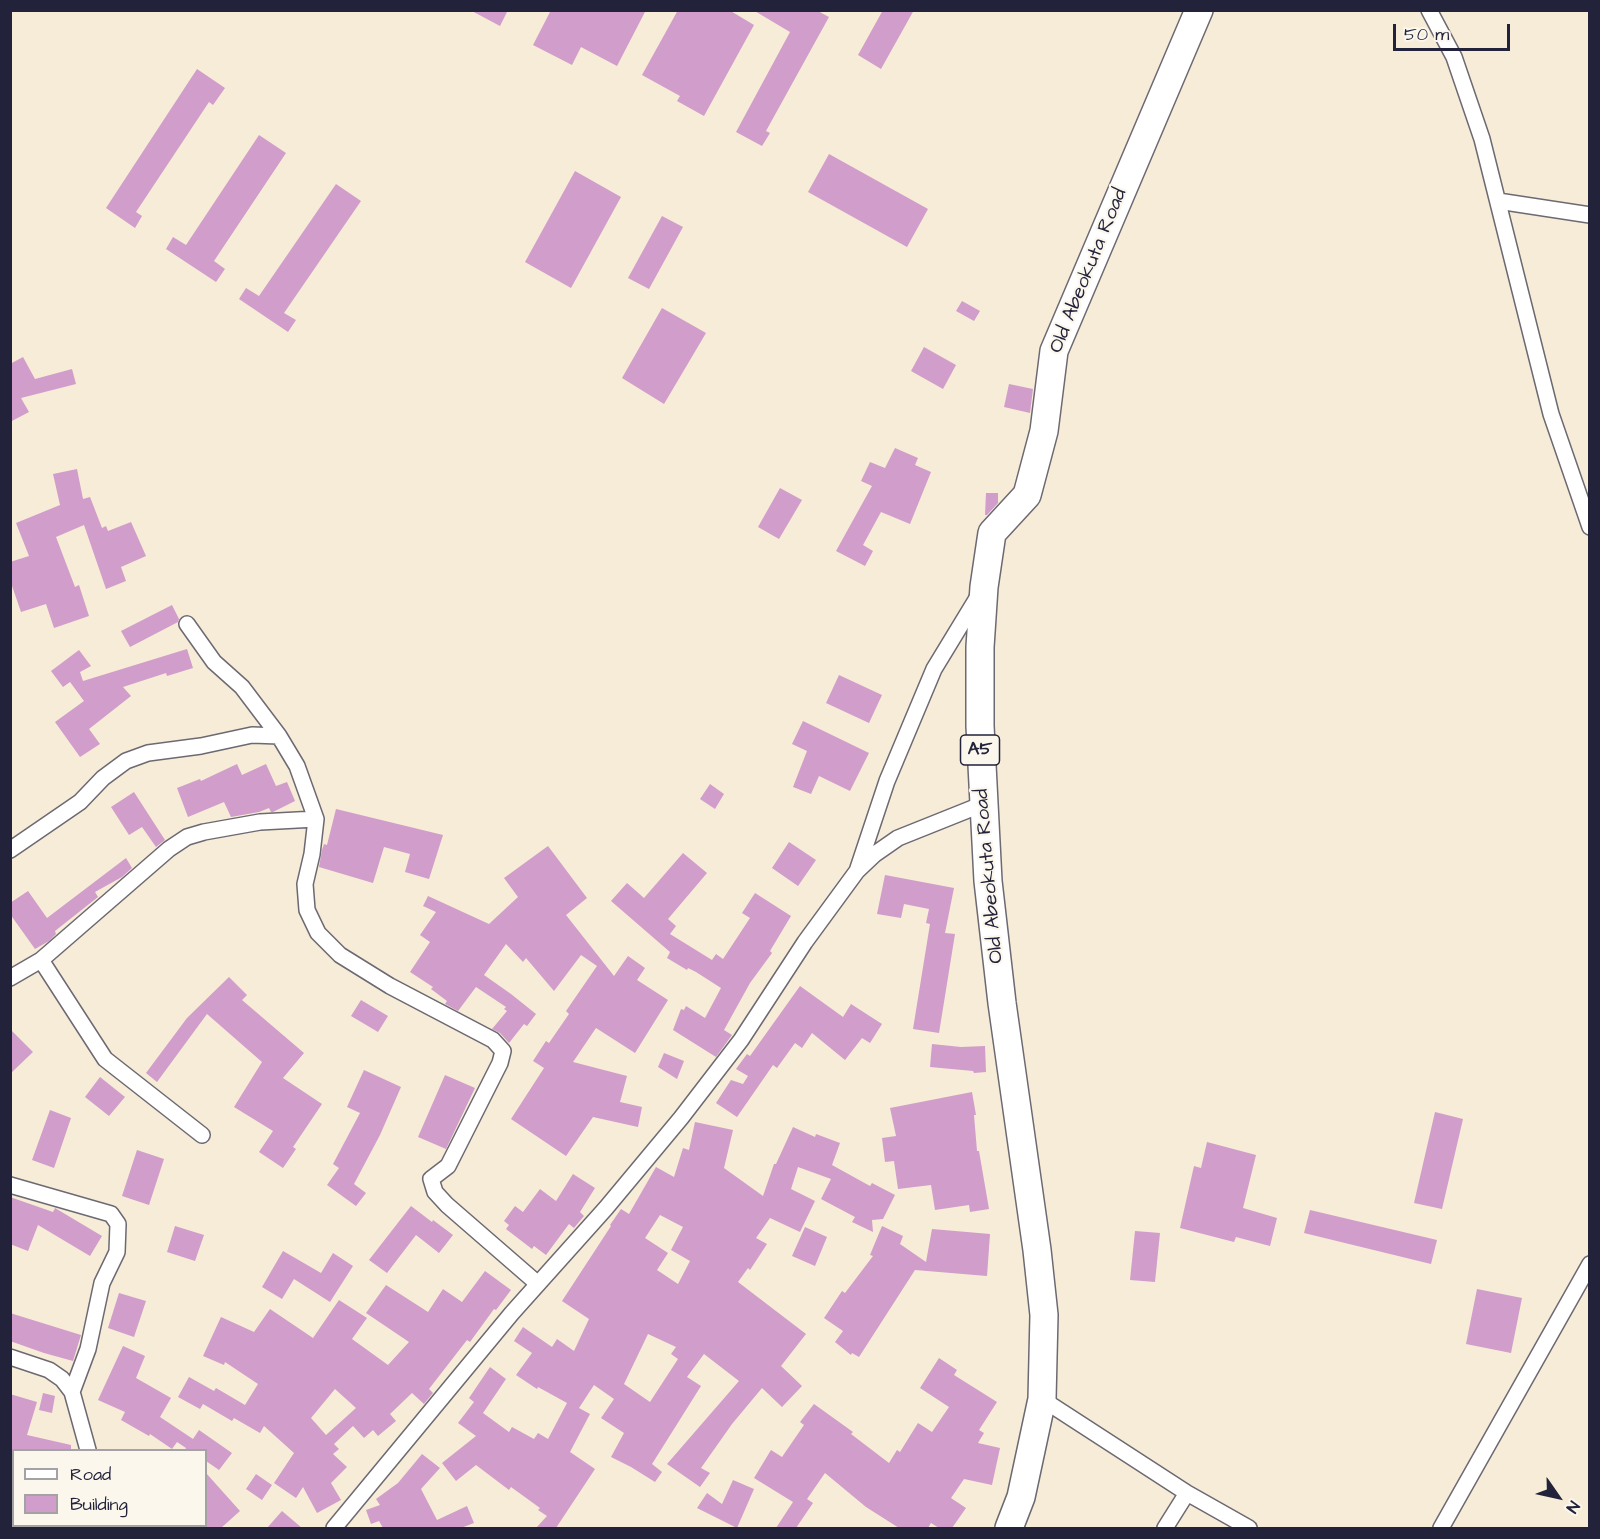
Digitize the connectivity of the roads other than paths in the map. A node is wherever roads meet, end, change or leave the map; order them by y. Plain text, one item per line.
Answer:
1 (1199, 10) edge
2 (1429, 10) edge
3 (1498, 201) junction
4 (1590, 215) edge
5 (1590, 527) edge
6 (984, 587) junction
7 (187, 624) dead end
8 (279, 736) junction
9 (983, 804) junction
10 (316, 819) junction
11 (10, 850) edge
12 (857, 871) junction
13 (41, 960) junction
14 (10, 978) edge
15 (202, 1135) dead end
16 (10, 1185) edge
17 (1590, 1263) edge
18 (538, 1284) junction
19 (10, 1357) edge
20 (72, 1392) junction
21 (1042, 1399) junction
22 (88, 1449) edge
23 (1187, 1493) junction
24 (334, 1528) edge
25 (1009, 1528) edge
26 (1165, 1528) edge
27 (1250, 1528) edge
28 (1441, 1528) edge

1 - 6 highway, Old Abeokuta Road / A5
2 - 3 street
3 - 4 street
3 - 5 street
6 - 9 highway, Old Abeokuta Road / A5
6 - 12 street
7 - 8 street
8 - 10 street
8 - 11 street
9 - 12 street
9 - 21 highway, Old Abeokuta Road / A5
10 - 13 street
10 - 18 street
12 - 18 street
13 - 14 street
13 - 15 street
16 - 20 street
17 - 28 street
18 - 24 street
19 - 20 street
20 - 22 street
21 - 23 street
21 - 25 highway, Old Abeokuta Road / A5
23 - 26 street
23 - 27 street

